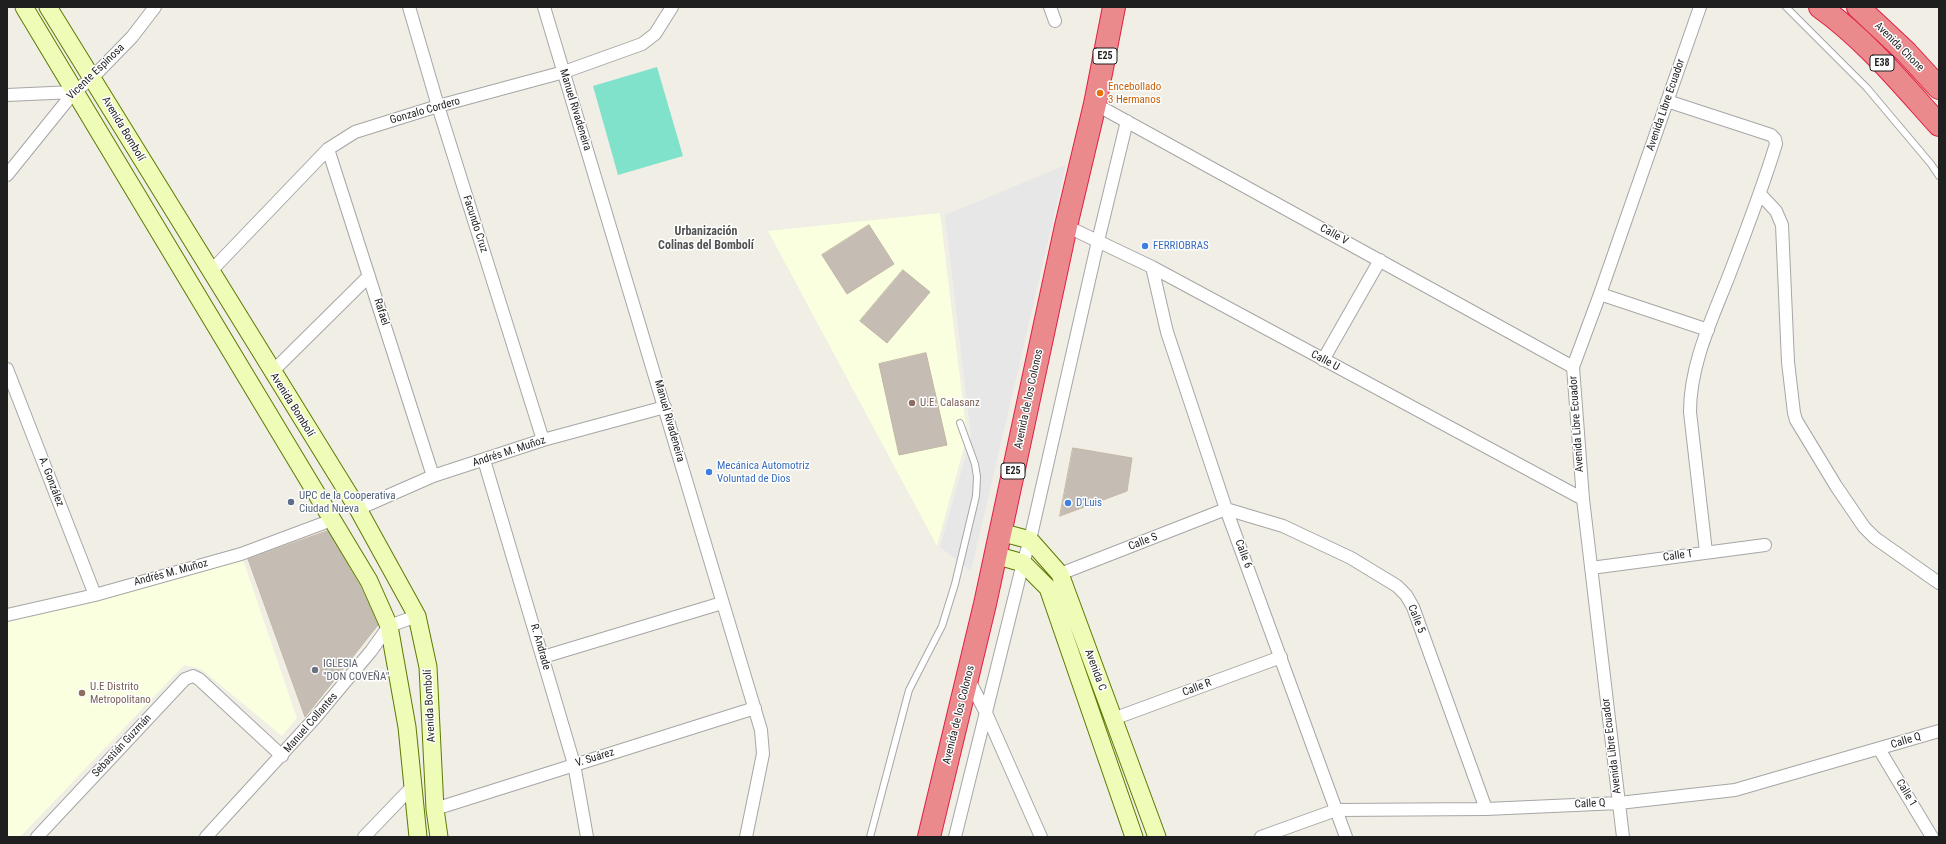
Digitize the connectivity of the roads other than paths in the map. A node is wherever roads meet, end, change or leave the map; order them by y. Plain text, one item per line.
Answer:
1 (24, 7) edge
2 (48, 7) edge
3 (155, 7) edge
4 (409, 7) edge
5 (544, 7) edge
6 (672, 7) edge
7 (1050, 7) edge
8 (1114, 7) edge
9 (1700, 7) edge
10 (1786, 7) edge
11 (1820, 7) edge
12 (1858, 7) edge
13 (1055, 21) dead end
14 (564, 72) junction
15 (92, 78) junction
16 (1939, 88) edge
17 (74, 92) junction
18 (7, 95) edge
19 (1667, 101) junction
20 (1095, 104) junction
21 (438, 106) junction
22 (1127, 122) junction
23 (1939, 125) edge
24 (328, 149) junction
25 (7, 175) edge
26 (1939, 176) edge
27 (1761, 195) junction
28 (1066, 226) junction
29 (1098, 241) junction
30 (1380, 260) junction
31 (1152, 267) junction
32 (210, 272) junction
33 (369, 276) junction
34 (1600, 294) junction
35 (1708, 330) junction
36 (1323, 360) junction
37 (1573, 367) junction
38 (7, 369) edge
39 (272, 372) junction
40 (665, 407) junction
41 (960, 423) dead end
42 (543, 440) junction
43 (484, 460) junction
44 (433, 476) junction
45 (1583, 499) junction
46 (358, 509) junction
47 (1226, 509) junction
48 (332, 520) junction
49 (1000, 532) junction
50 (1030, 540) junction
51 (1765, 545) dead end
52 (1706, 552) junction
53 (995, 555) junction
54 (1023, 563) junction
55 (1591, 568) junction
56 (1060, 574) junction
57 (1939, 583) edge
58 (94, 595) junction
59 (722, 603) junction
60 (7, 615) edge
61 (417, 616) junction
62 (389, 626) junction
63 (543, 657) junction
64 (1281, 657) junction
65 (968, 678) junction
66 (755, 708) junction
67 (986, 713) junction
68 (1113, 719) junction
69 (1939, 731) edge
70 (1879, 749) junction
71 (282, 756) junction
72 (574, 764) junction
73 (412, 787) junction
74 (1619, 803) junction
75 (435, 809) junction
76 (1486, 809) junction
77 (1336, 810) junction
78 (745, 836) edge
79 (37, 837) edge
80 (206, 837) edge
81 (364, 837) edge
82 (418, 837) edge
83 (439, 837) edge
84 (587, 837) edge
85 (870, 837) edge
86 (929, 837) edge
87 (955, 837) edge
88 (1041, 837) edge
89 (1134, 837) edge
90 (1157, 837) edge
91 (1261, 837) edge
92 (1346, 837) edge
93 (1623, 837) edge
94 (1932, 837) edge

1 - 17 street, Avenida Bombolí
2 - 15 street, Avenida Bombolí
3 - 15 street, Vicente Espinosa
4 - 21 street, Facundo Cruz
5 - 14 street, Manuel Rivadeneira
6 - 14 street, Gonzalo Cordero
7 - 13 street
8 - 20 highway, Avenida de los Colonos / E25
9 - 19 street, Avenida Libre Ecuador
10 - 26 lane
11 - 23 highway, E38
12 - 16 highway, Avenida Chone / E38
14 - 21 street, Gonzalo Cordero
14 - 40 street, Manuel Rivadeneira
15 - 17 street, Vicente Espinosa
15 - 32 street, Avenida Bombolí
17 - 18 street
17 - 25 street, Vicente Espinosa
17 - 48 street, Avenida Bombolí
19 - 27 street
19 - 34 street, Avenida Libre Ecuador
20 - 22 street, Calle V
20 - 28 highway, Avenida de los Colonos / E25
21 - 24 street, Gonzalo Cordero
21 - 42 street, Facundo Cruz
22 - 29 street
22 - 30 street, Calle V
24 - 32 street, Gonzalo Cordero
24 - 33 street, Rafael
27 - 35 street
27 - 57 street
28 - 29 street, Calle U
28 - 49 highway, Avenida de los Colonos / E25
29 - 31 street, Calle U
29 - 50 street
30 - 36 street
30 - 37 street, Calle V
31 - 36 street, Calle U
31 - 47 street, Calle 6
32 - 39 street, Avenida Bombolí
33 - 39 street
33 - 44 street, Rafael
34 - 35 street
34 - 37 street, Avenida Libre Ecuador
35 - 52 street
36 - 45 street, Calle U
37 - 45 street, Avenida Libre Ecuador
38 - 58 street, A. González
39 - 46 street, Avenida Bombolí
40 - 42 street, Andrés M. Muñoz
40 - 59 street, Manuel Rivadeneira
41 - 85 lane
42 - 43 street, Andrés M. Muñoz
43 - 44 street, Andrés M. Muñoz
43 - 63 street, R. Andrade
44 - 46 street, Andrés M. Muñoz
45 - 55 street, Avenida Libre Ecuador
46 - 61 street, Avenida Bombolí
47 - 56 street, Calle S
47 - 64 street, Calle 6
47 - 76 street, Calle 5
48 - 58 street, Andrés M. Muñoz
48 - 62 street, Avenida Bombolí
49 - 50 street
49 - 53 highway, Avenida de los Colonos / E25
50 - 54 street
50 - 56 street, Avenida C
51 - 52 street, Calle T
52 - 55 street, Calle T
53 - 54 street, Avenida C
53 - 65 highway, Avenida de los Colonos / E25
54 - 67 street
54 - 89 street, Avenida C
55 - 74 street, Avenida Libre Ecuador
56 - 68 street, Avenida C
58 - 60 street, Andrés M. Muñoz
59 - 63 street
59 - 66 street, Manuel Rivadeneira
61 - 62 street
61 - 75 street, Avenida Bombolí
62 - 71 street, Manuel Collantes
62 - 73 street, Avenida Bombolí
63 - 72 street, R. Andrade
64 - 68 street, Calle R
64 - 77 street, Calle 6
65 - 67 street
65 - 86 highway, Avenida de los Colonos / E25
66 - 72 street, V. Suárez
66 - 78 street, Manuel Rivadeneira
67 - 87 street
67 - 88 street
68 - 90 street, Avenida C
69 - 70 street, Calle Q
70 - 74 street, Calle Q
70 - 94 street, Calle 1
71 - 79 street, Sebastián Guzmán
71 - 80 street, Manuel Collantes
72 - 75 street, V. Suárez
72 - 84 street, R. Andrade
73 - 81 street
73 - 82 street, Avenida Bombolí
74 - 76 street, Calle Q
74 - 93 street, Avenida Libre Ecuador
75 - 83 street, Avenida Bombolí
76 - 77 street, Calle Q
77 - 91 street, Calle Q
77 - 92 street, Calle 6

